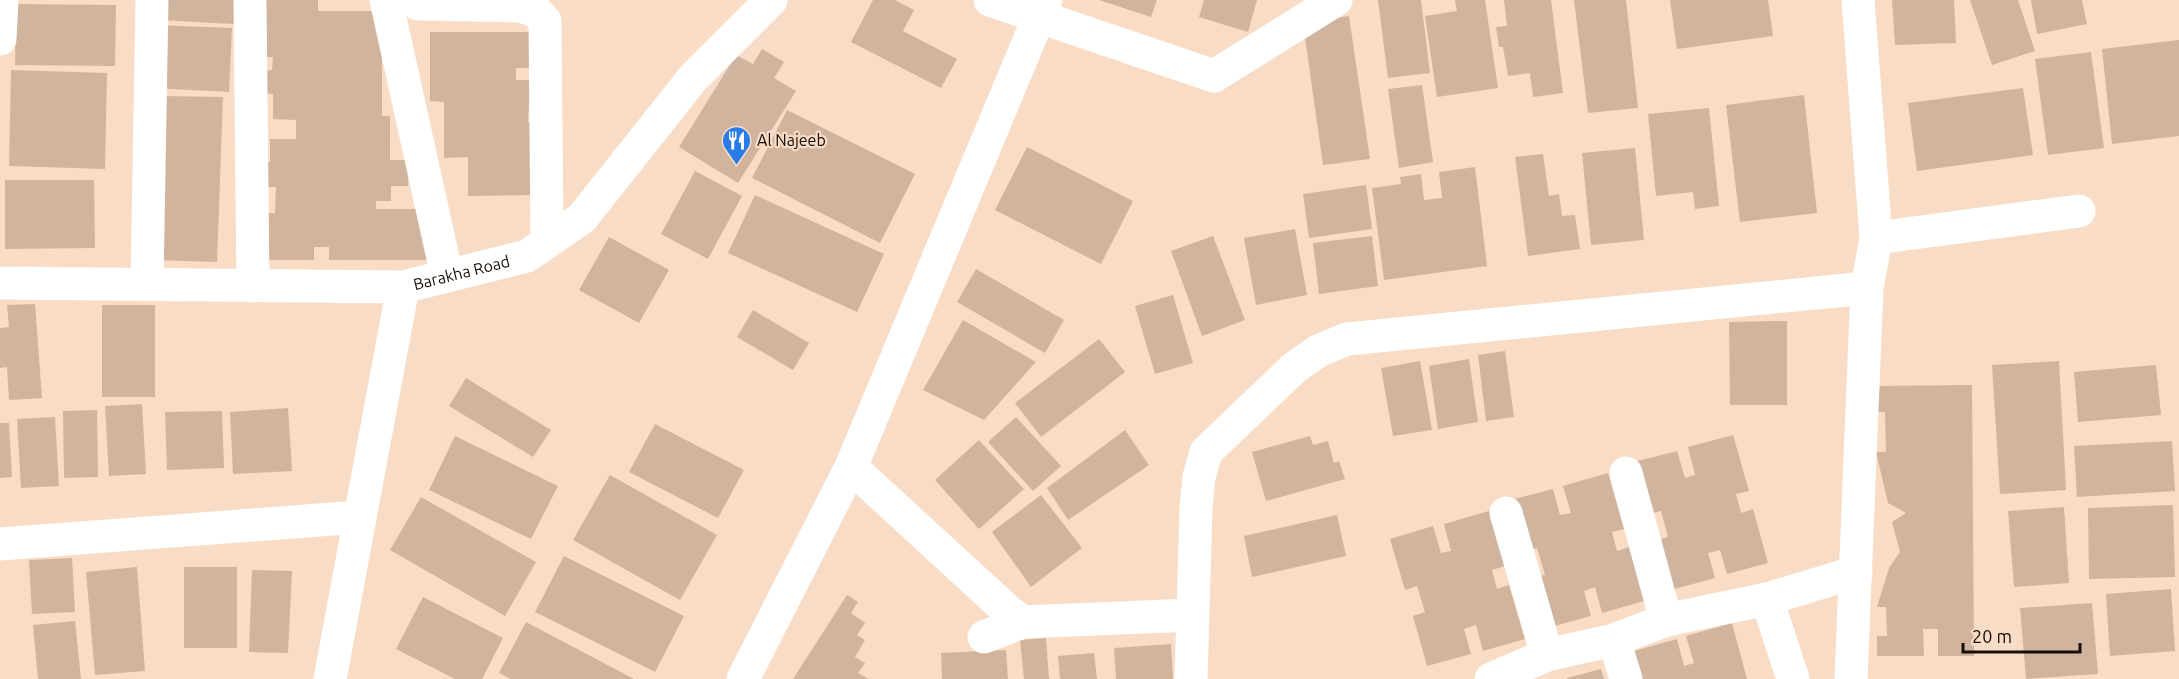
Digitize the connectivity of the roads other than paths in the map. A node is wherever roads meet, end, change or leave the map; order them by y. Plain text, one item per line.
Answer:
1 (2, 0) edge
2 (152, 0) edge
3 (250, 0) edge
4 (386, 0) edge
5 (771, 0) edge
6 (990, 0) edge
7 (1336, 0) edge
8 (1858, 0) edge
9 (418, 4) dead end
10 (1042, 7) edge
11 (0, 39) edge
12 (2079, 211) dead end
13 (1876, 238) junction
14 (547, 242) junction
15 (447, 276) junction
16 (0, 283) edge
17 (147, 284) junction
18 (254, 285) junction
19 (403, 287) junction
20 (1867, 288) junction
21 (851, 467) junction
22 (1626, 473) dead end
23 (1506, 513) dead end
24 (359, 517) junction
25 (0, 544) edge
26 (1856, 572) junction
27 (1767, 599) junction
28 (1192, 615) junction
29 (1666, 620) junction
30 (1023, 622) junction
31 (984, 637) dead end
32 (1614, 640) junction
33 (1547, 655) junction
34 (330, 679) edge
35 (743, 679) edge
36 (1191, 679) edge
37 (1491, 679) edge
38 (1626, 679) edge
39 (1793, 679) edge
40 (1851, 679) edge

1 - 11 street
2 - 17 street
3 - 18 street
4 - 15 street
5 - 14 street, Barakha Road
6 - 10 street
7 - 10 street
8 - 13 street
9 - 14 street
10 - 21 street
12 - 13 street
13 - 20 street
14 - 15 street, Barakha Road
15 - 19 street, Barakha Road
16 - 17 street
17 - 18 street
18 - 19 street
19 - 24 street, Barakha Road
20 - 26 street
20 - 28 street
21 - 30 street
21 - 35 street
22 - 29 street
23 - 33 street
24 - 25 street
24 - 34 street, Barakha Road
26 - 27 street
26 - 40 street
27 - 29 street
27 - 39 street
28 - 30 street
28 - 36 street
29 - 32 street
30 - 31 street
32 - 33 street
32 - 38 street
33 - 37 street

